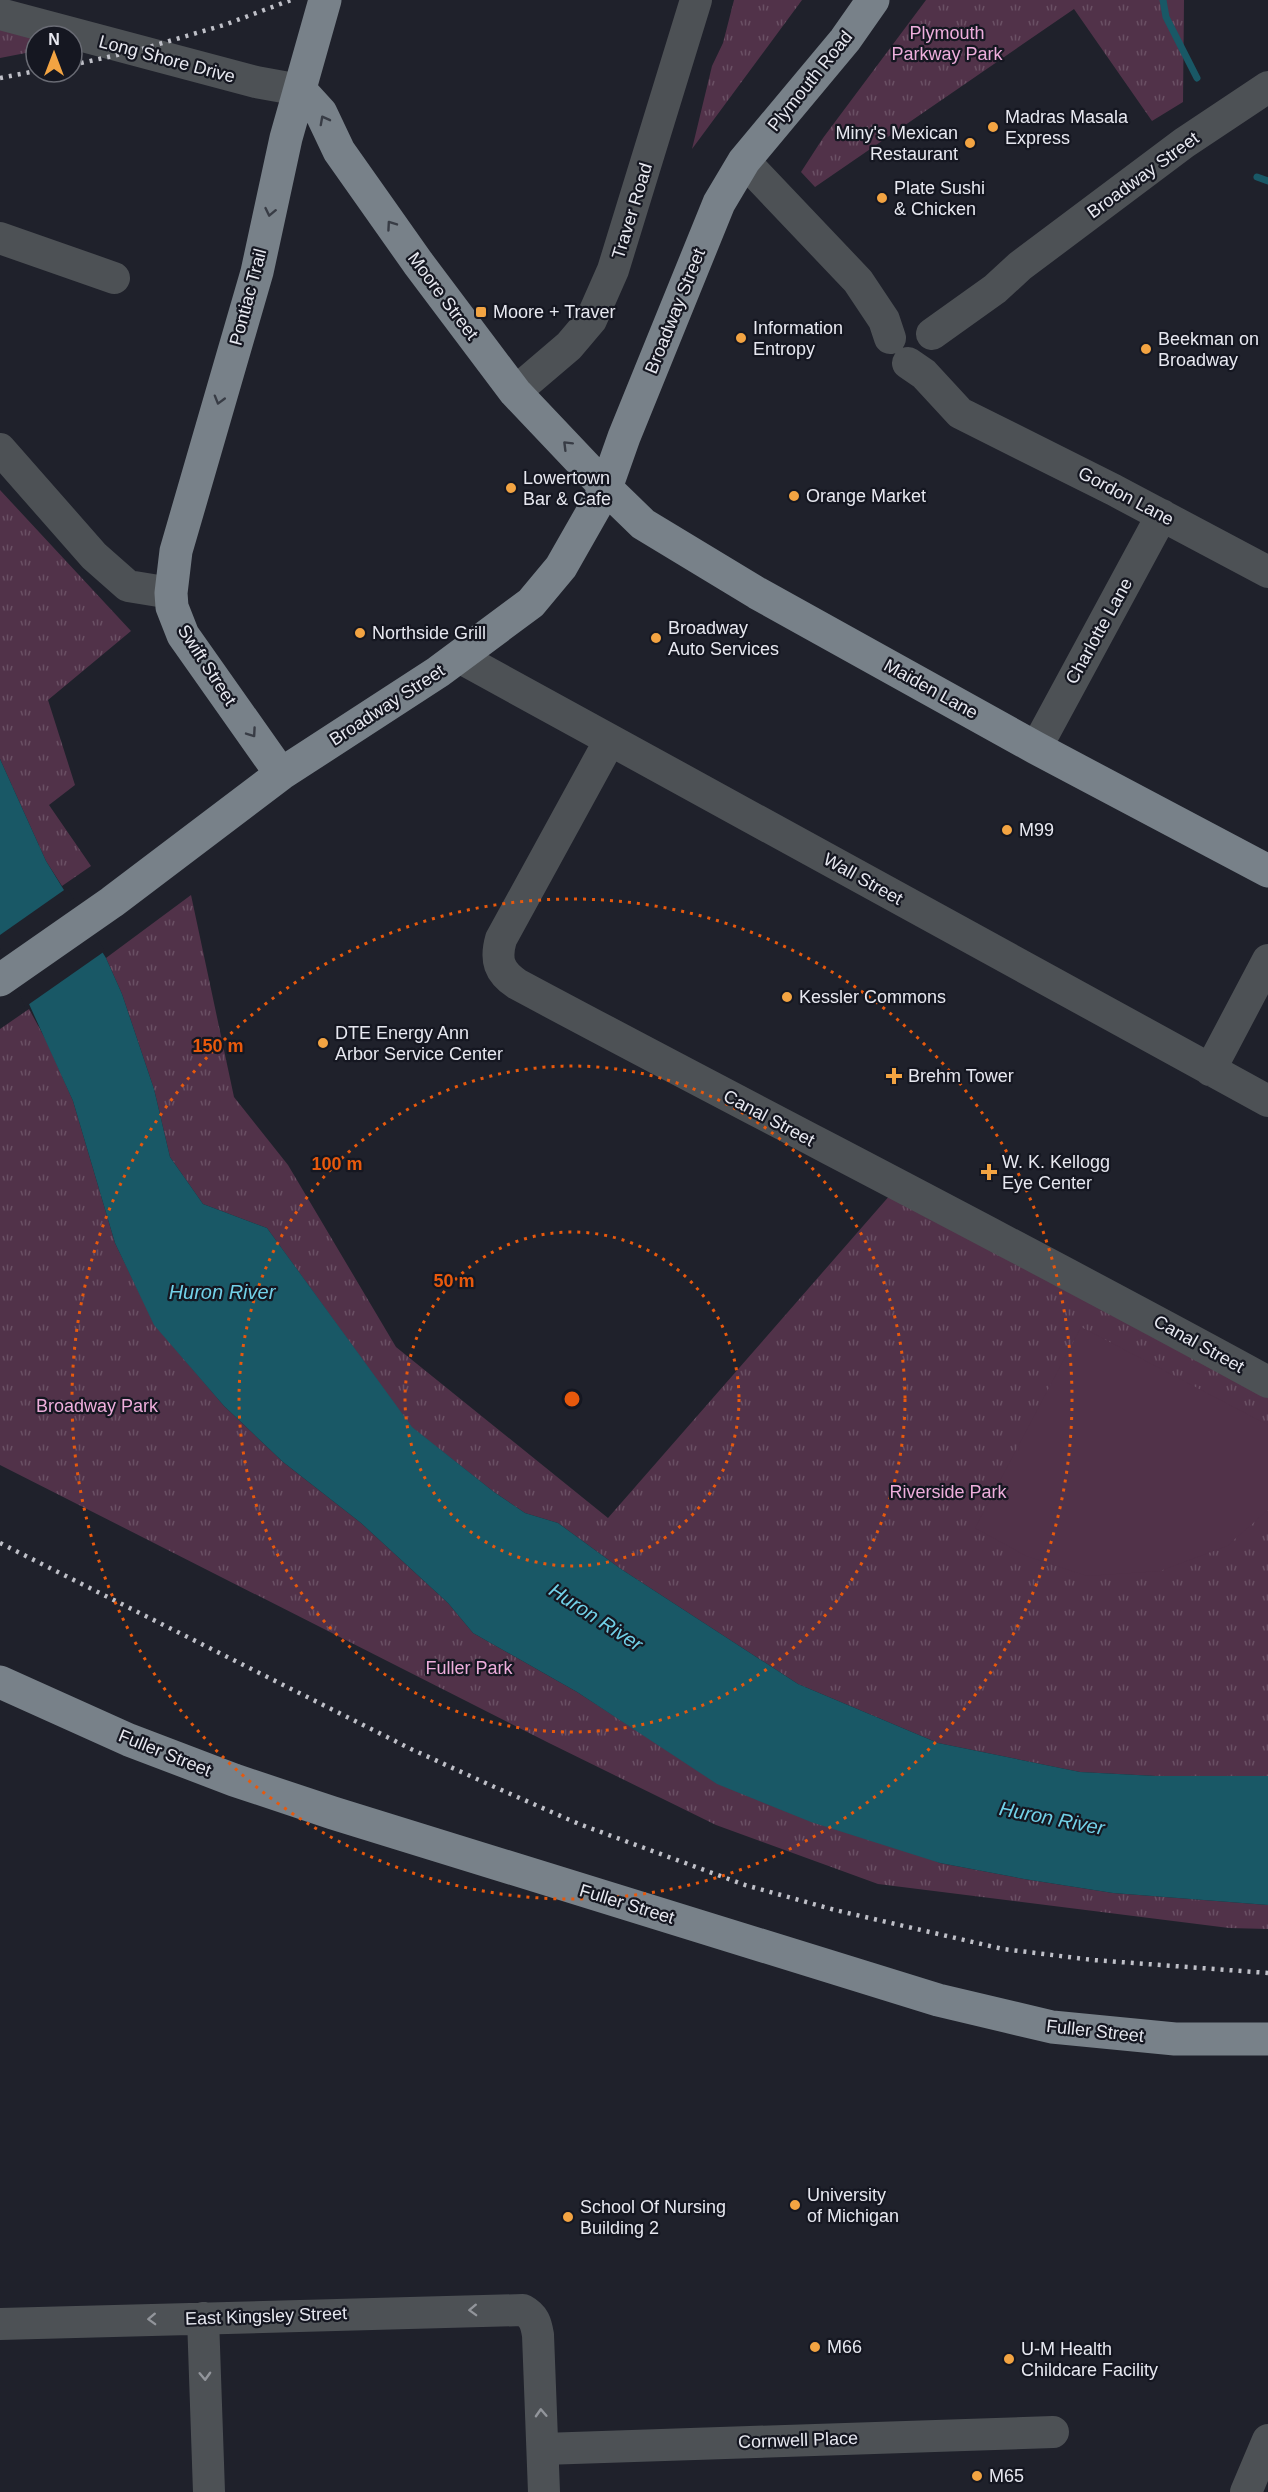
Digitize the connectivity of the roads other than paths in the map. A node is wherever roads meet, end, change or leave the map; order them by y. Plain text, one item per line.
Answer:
1 (325, 0) edge
2 (696, 0) edge
3 (873, 0) edge
4 (0, 14) edge
5 (1268, 87) edge
6 (300, 90) junction
7 (282, 154) junction
8 (744, 161) junction
9 (365, 188) junction
10 (0, 238) edge
11 (114, 278) dead end
12 (916, 338) junction
13 (514, 392) junction
14 (0, 449) edge
15 (606, 488) junction
16 (1162, 515) junction
17 (1268, 572) edge
18 (171, 594) junction
19 (459, 657) junction
20 (610, 740) junction
21 (1036, 747) junction
22 (281, 774) junction
23 (1268, 871) edge
24 (1268, 960) edge
25 (0, 980) edge
26 (1210, 1070) junction
27 (1268, 1101) edge
28 (1268, 1382) edge
29 (2, 1687) edge
30 (1268, 2039) edge
31 (202, 2318) junction
32 (0, 2324) edge
33 (1053, 2432) dead end
34 (1268, 2440) edge
35 (543, 2449) junction
36 (209, 2492) edge
37 (544, 2492) edge
38 (1246, 2492) edge

1 - 6 main road, Pontiac Trail
2 - 13 street, Traver Road
3 - 8 main road, Plymouth Road
4 - 6 street, Long Shore Drive
5 - 12 street, Broadway Street
6 - 7 main road, Pontiac Trail
9 -> 6 main road, Moore Street
7 - 9 main road
7 -> 18 main road, Pontiac Trail
8 - 12 street
8 - 15 main road, Broadway Street
13 -> 9 main road, Moore Street
10 - 11 street
12 - 16 street, Gordon Lane
15 -> 13 main road, Moore Street
14 - 18 street
15 - 19 main road, Broadway Street
15 - 21 main road, Maiden Lane
16 - 17 street, Gordon Lane
16 - 21 street, Charlotte Lane
18 -> 22 main road, Swift Street
19 - 20 street, Wall Street
19 - 22 main road, Broadway Street
20 - 26 street, Wall Street
20 - 28 street, Canal Street
21 - 23 main road, Maiden Lane
22 - 25 main road, Broadway Street
24 - 26 street
26 - 27 street, Wall Street
29 - 30 main road, Fuller Street
31 -> 32 street, East Kingsley Street
35 -> 31 street, East Kingsley Street
31 -> 36 street
33 - 35 street, Cornwell Place
34 - 38 street
35 - 37 street

